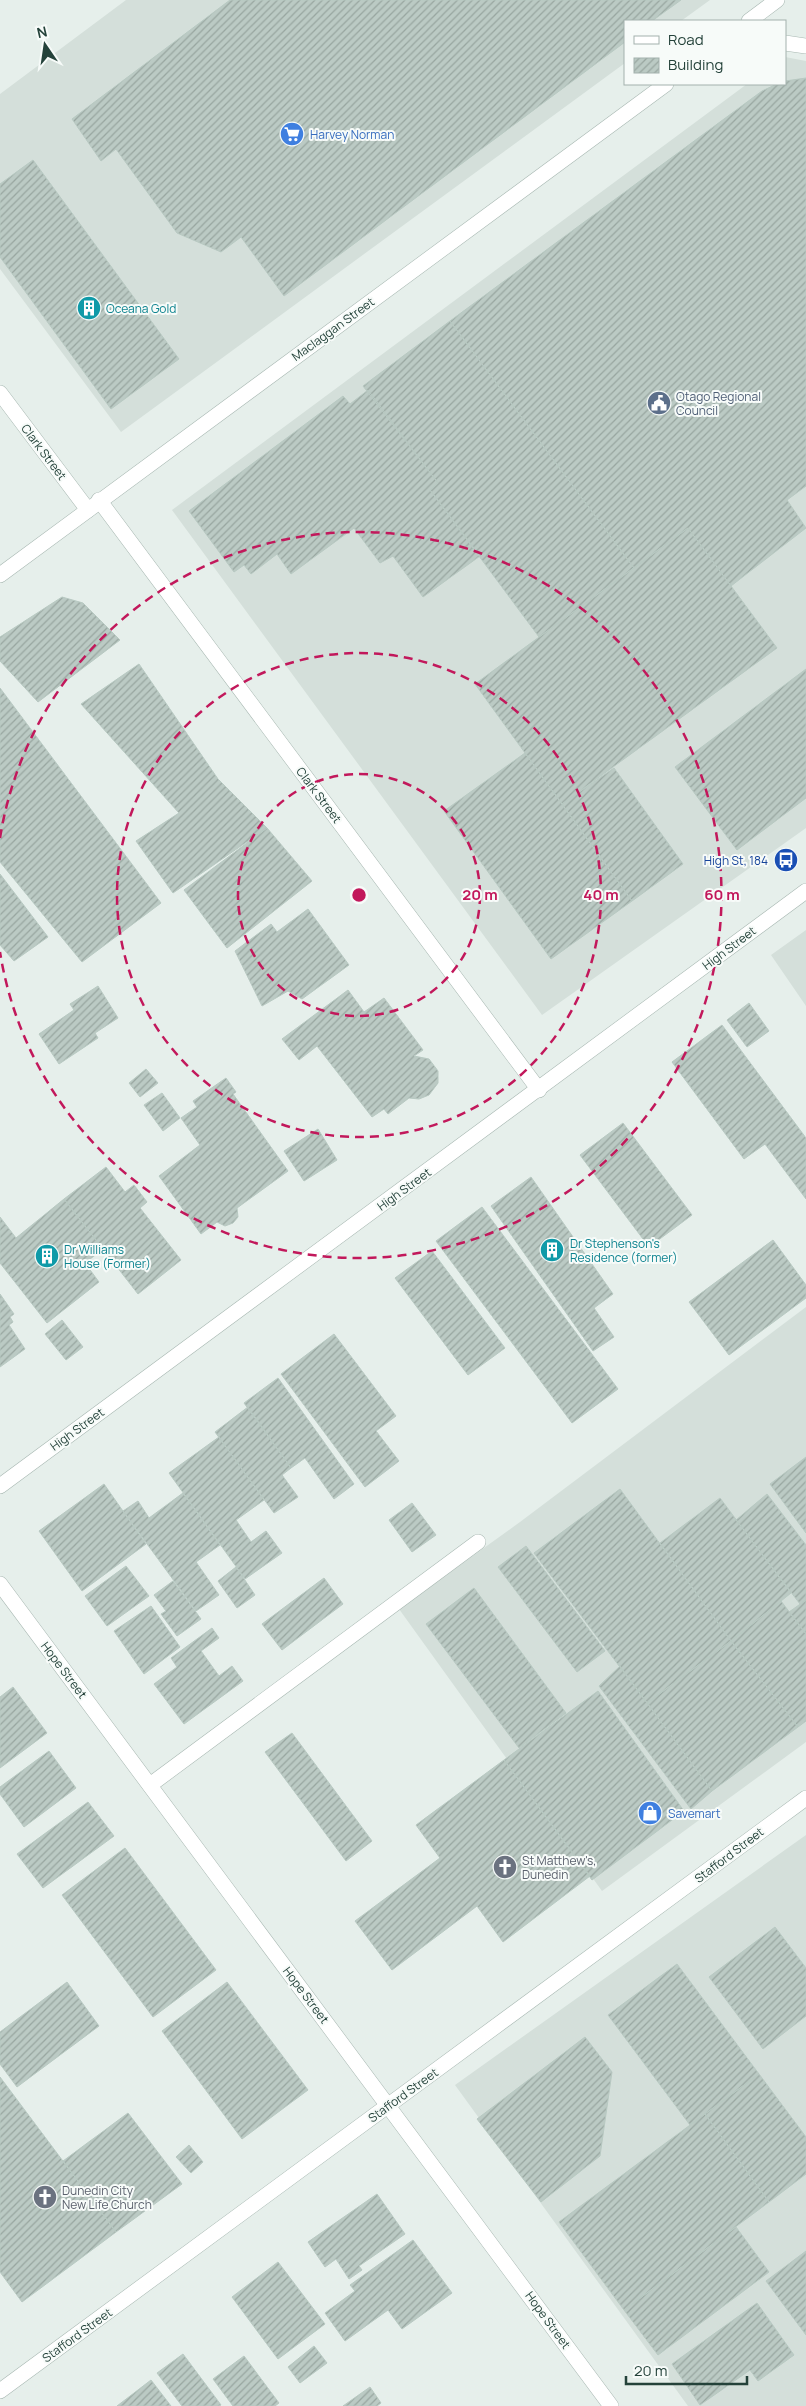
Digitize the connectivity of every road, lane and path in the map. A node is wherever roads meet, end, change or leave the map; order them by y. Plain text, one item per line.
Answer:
1 (777, 0) edge
2 (750, 20) edge
3 (786, 43) edge
4 (806, 46) edge
5 (665, 85) edge
6 (0, 393) edge
7 (94, 505) junction
8 (0, 575) edge
9 (806, 891) edge
10 (539, 1090) junction
11 (0, 1486) edge
12 (478, 1542) dead end
13 (0, 1584) edge
14 (150, 1785) junction
15 (806, 1798) edge
16 (389, 2105) junction
17 (0, 2391) edge
18 (612, 2406) edge

1 - 2 street
3 - 4 street
5 - 7 street, Maclaggan Street
6 - 7 street, Clark Street
7 - 8 street, Maclaggan Street
7 - 10 street, Clark Street
9 - 10 street, High Street
10 - 11 street, High Street
12 - 14 street
13 - 14 street, Hope Street
14 - 16 street, Hope Street
15 - 16 street, Stafford Street
16 - 17 street, Stafford Street
16 - 18 street, Hope Street

